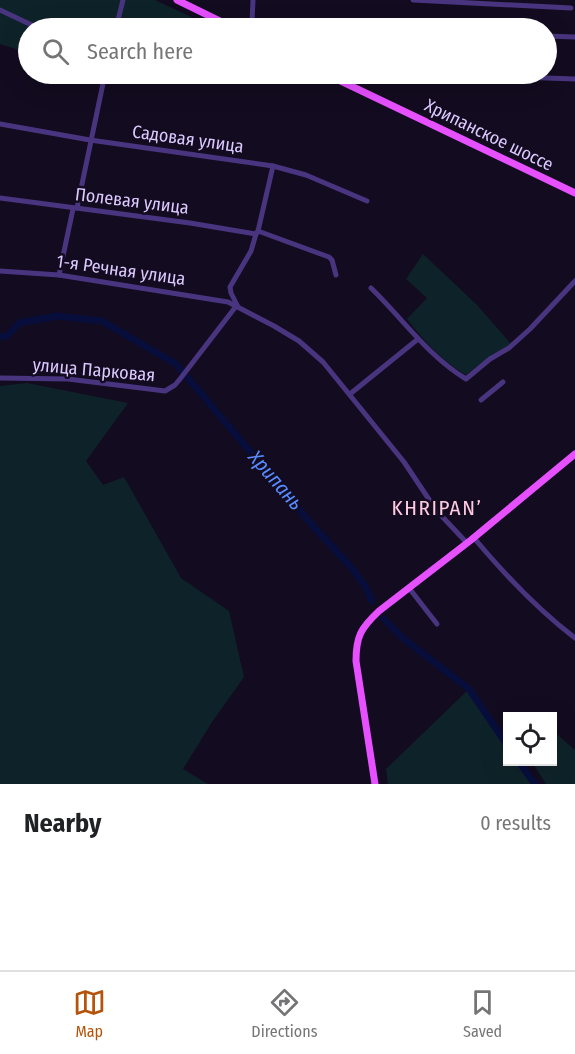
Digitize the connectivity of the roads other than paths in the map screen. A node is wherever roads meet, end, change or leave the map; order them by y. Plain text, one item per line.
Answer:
1 (123, 0) edge
2 (177, 0) edge
3 (253, 0) edge
4 (413, 0) edge
5 (571, 8) dead end
6 (0, 10) edge
7 (118, 18) edge
8 (214, 18) edge
9 (252, 18) edge
10 (18, 19) edge
11 (557, 36) edge
12 (575, 37) edge
13 (557, 78) edge
14 (575, 79) edge
15 (103, 84) edge
16 (347, 84) edge
17 (0, 124) edge
18 (90, 140) junction
19 (273, 166) junction
20 (575, 193) edge
21 (0, 198) edge
22 (367, 201) dead end
23 (75, 208) junction
24 (257, 233) junction
25 (0, 271) edge
26 (59, 275) junction
27 (336, 275) dead end
28 (575, 281) edge
29 (371, 288) dead end
30 (237, 305) junction
31 (418, 339) junction
32 (0, 378) edge
33 (502, 382) dead end
34 (350, 394) junction
35 (481, 400) dead end
36 (575, 454) edge
37 (470, 541) junction
38 (409, 588) junction
39 (437, 624) dead end
40 (575, 638) edge
41 (375, 784) edge

1 - 7 street
2 - 8 main road
3 - 9 street
4 - 5 street
6 - 10 street
11 - 12 street
13 - 14 street
15 - 18 street
16 - 20 main road, Хрипанское шоссе
17 - 18 street, Садовая улица
18 - 19 street, Садовая улица
18 - 23 street
19 - 22 street, Садовая улица
19 - 24 street
21 - 23 street, Полевая улица
23 - 24 street, Полевая улица
23 - 26 street
24 - 27 street, Полевая улица
24 - 30 street
25 - 26 street, 1-я Речная улица
26 - 30 street, 1-я Речная улица
28 - 31 street
29 - 31 street
30 - 32 street, улица Парковая
30 - 34 street, 1-я Речная улица
31 - 34 street
33 - 35 street
34 - 37 street, 1-я Речная улица
36 - 37 main road
37 - 38 main road
37 - 40 street, 1-я Речная улица
38 - 39 street
38 - 41 main road

